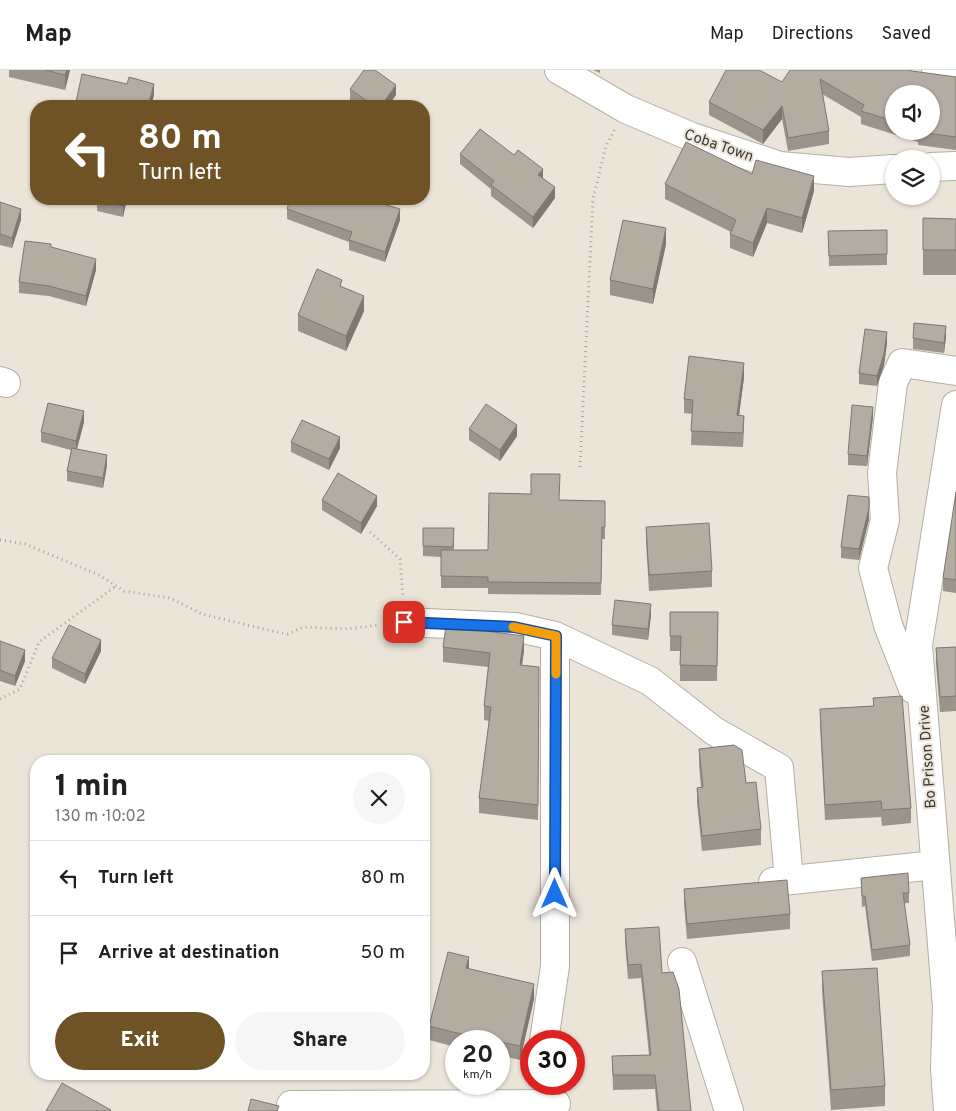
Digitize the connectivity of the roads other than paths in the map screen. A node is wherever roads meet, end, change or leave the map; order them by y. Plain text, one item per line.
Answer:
1 (559, 70) edge
2 (936, 70) edge
3 (956, 75) edge
4 (956, 166) edge
5 (940, 167) edge
6 (885, 170) edge
7 (956, 371) edge
8 (956, 405) edge
9 (404, 622) road end
10 (556, 636) junction
11 (925, 718) junction
12 (935, 865) junction
13 (789, 880) junction
14 (750, 884) edge
15 (682, 962) dead end
16 (546, 1030) edge
17 (556, 1100) edge
18 (291, 1105) dead end
19 (730, 1111) edge
20 (948, 1111) edge

1 - 6 street, Coba Town
2 - 3 street
4 - 5 street
7 - 11 street
8 - 11 street, Bo Prison Drive
9 - 10 street
10 - 13 street
10 - 16 street
11 - 12 street, Bo Prison Drive
12 - 13 street
12 - 20 street, Bo Prison Drive
13 - 14 street
15 - 19 street
17 - 18 street

